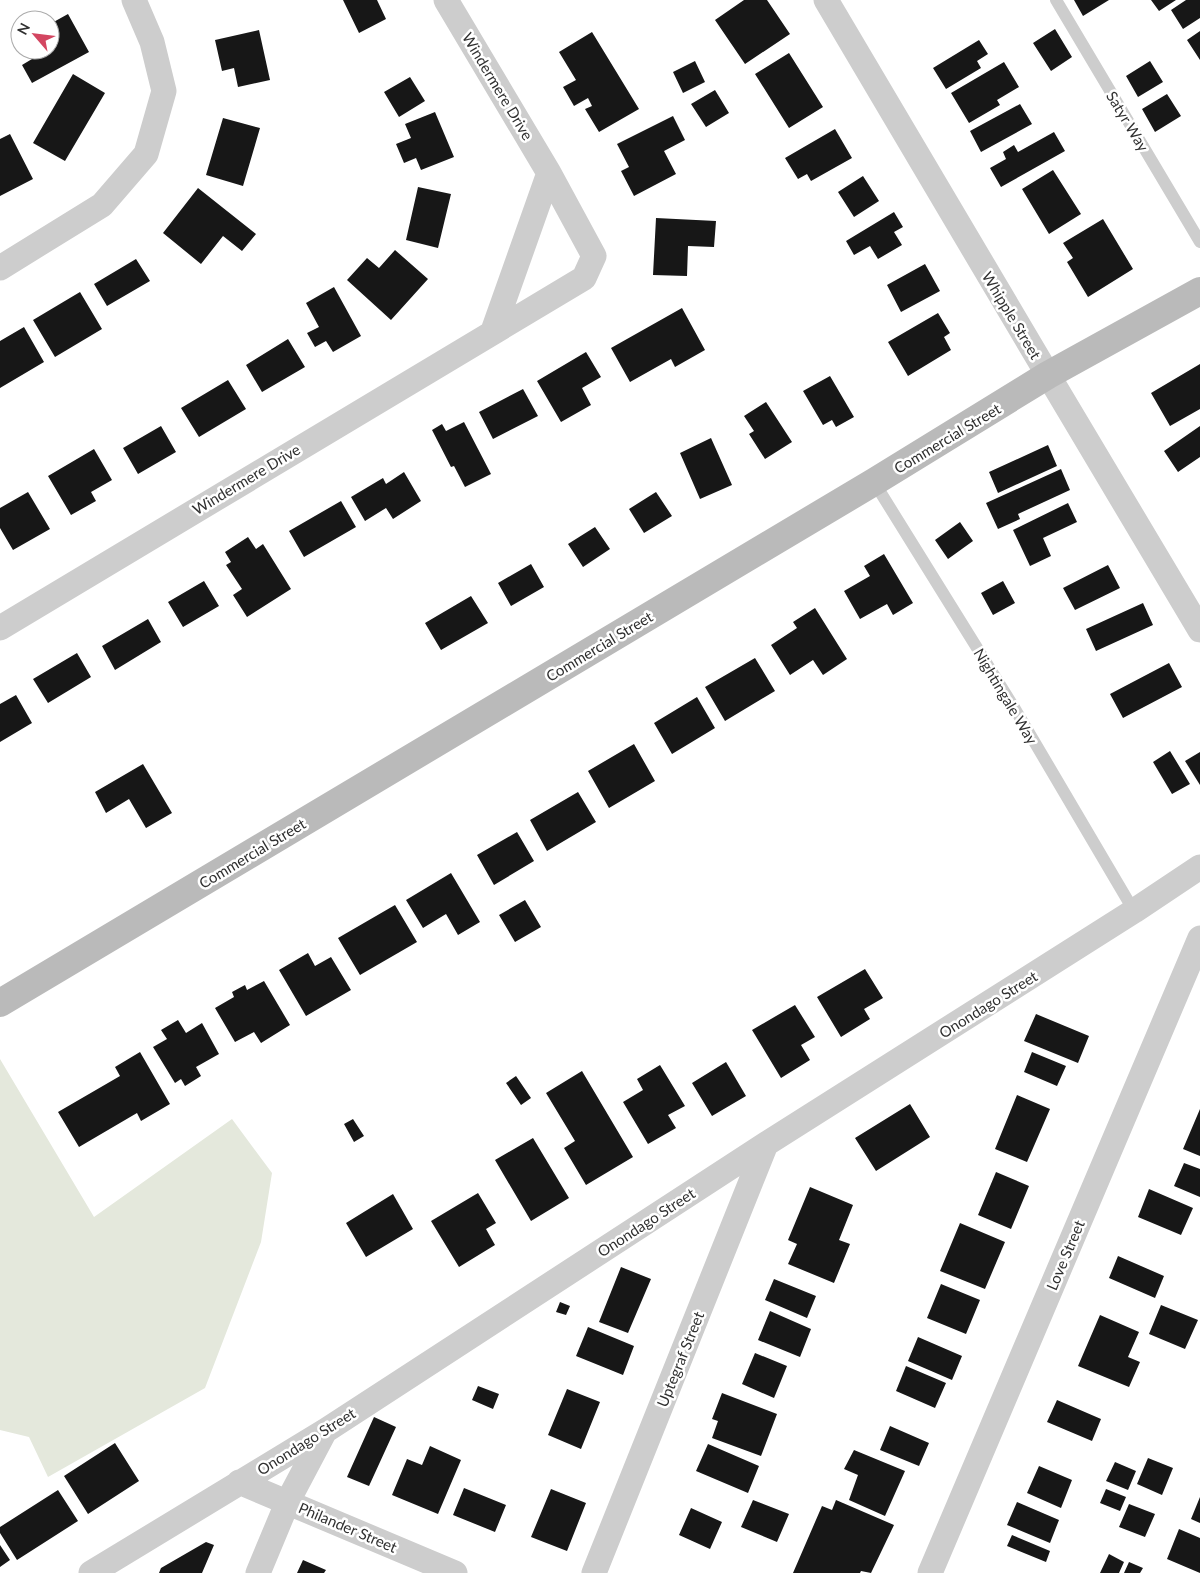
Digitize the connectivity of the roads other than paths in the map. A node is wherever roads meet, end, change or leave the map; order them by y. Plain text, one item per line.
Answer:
1 (134, 0) edge
2 (446, 0) edge
3 (826, 0) edge
4 (1056, 0) edge
5 (549, 173) junction
6 (1200, 242) edge
7 (0, 268) edge
8 (1200, 291) edge
9 (493, 331) junction
10 (1048, 376) junction
11 (874, 482) junction
12 (0, 628) edge
13 (1200, 630) edge
14 (1200, 867) edge
15 (1134, 912) junction
16 (1200, 938) edge
17 (0, 1003) edge
18 (766, 1144) junction
19 (325, 1431) junction
20 (239, 1482) junction
21 (288, 1501) junction
22 (91, 1573) edge
23 (258, 1573) edge
24 (455, 1573) edge
25 (594, 1573) edge
26 (930, 1573) edge

1 - 7 street
2 - 5 street, Windermere Drive
3 - 10 street, Whipple Street
4 - 6 lane, Satyr Way
5 - 9 street
5 - 9 street, Windermere Drive
8 - 10 main road, Commercial Street
9 - 12 street, Windermere Drive
10 - 11 main road, Commercial Street
10 - 13 street, Whipple Street
11 - 15 lane, Nightingale Way
11 - 17 main road, Commercial Street
14 - 15 street, Onondago Street
15 - 18 street, Onondago Street
16 - 26 street, Love Street
18 - 19 street, Onondago Street
18 - 25 street, Uptegraf Street
19 - 20 street, Onondago Street
19 - 21 street
20 - 21 street, Philander Street
20 - 22 street, Onondago Street
21 - 23 street
21 - 24 street, Philander Street

